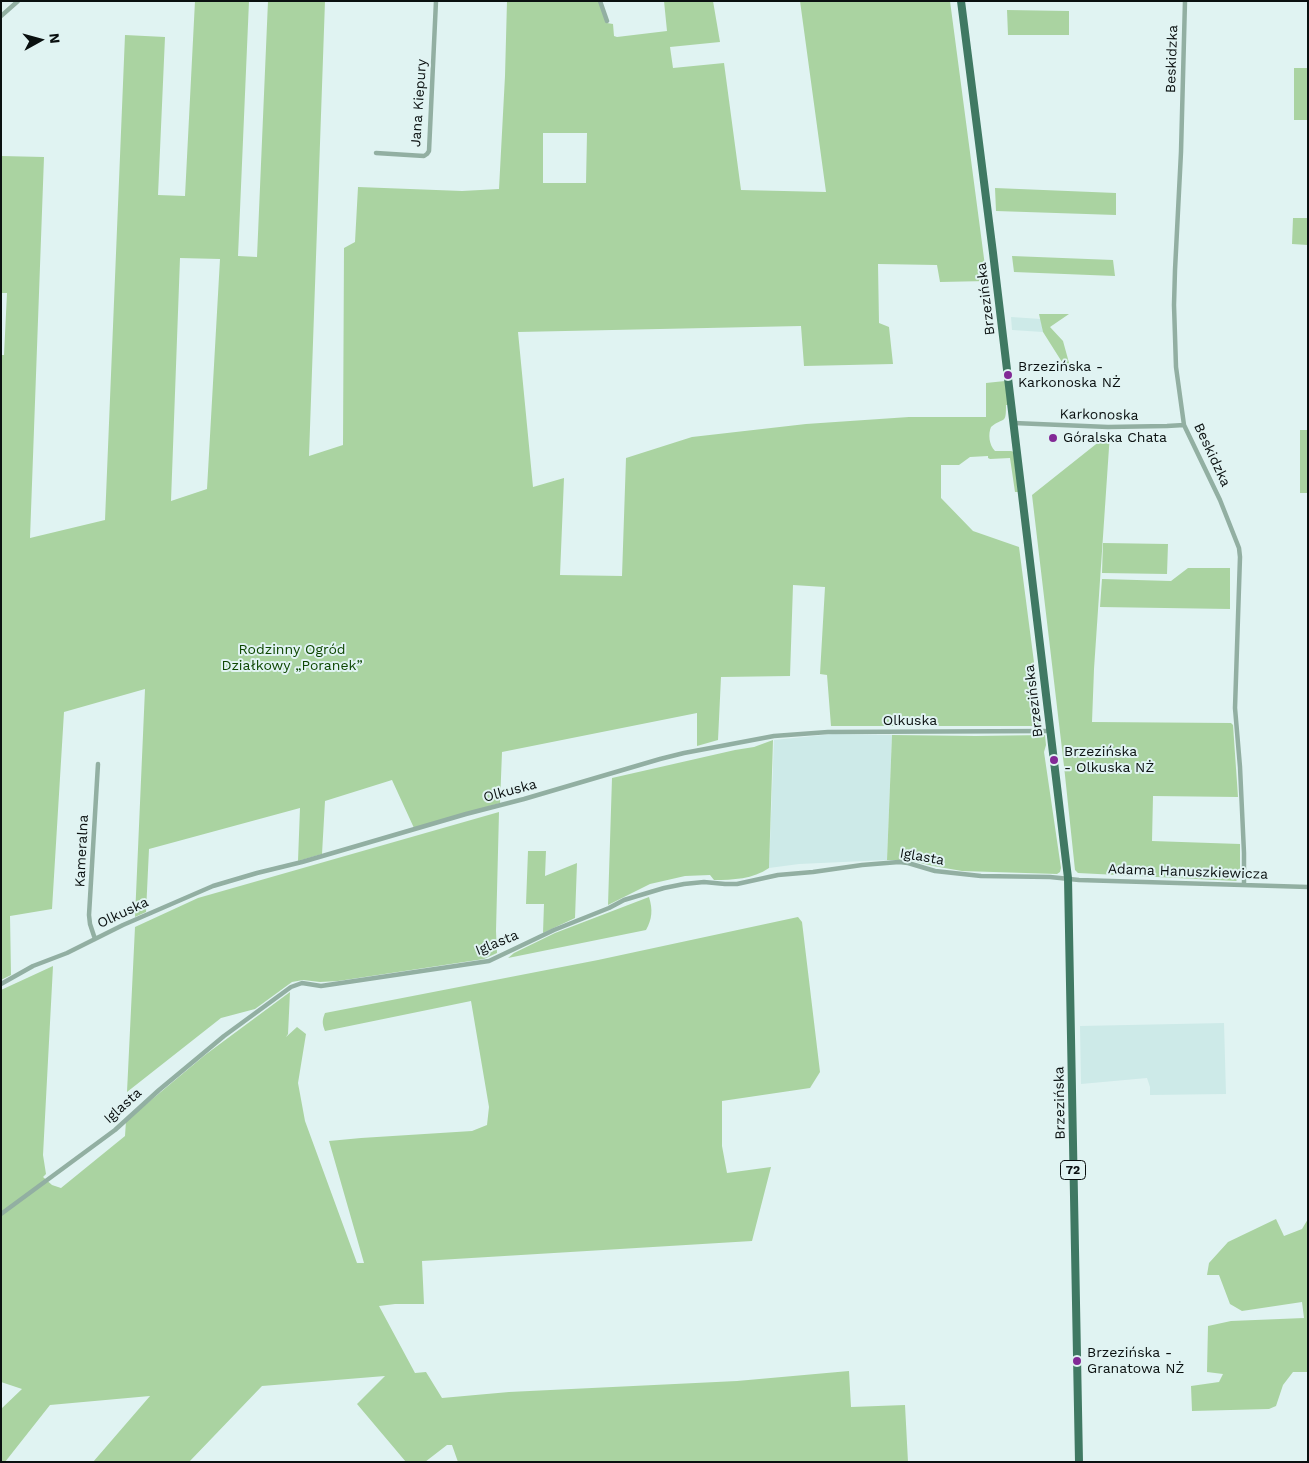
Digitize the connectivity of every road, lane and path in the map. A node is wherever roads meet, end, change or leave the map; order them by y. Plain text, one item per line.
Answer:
1 (18, 1) edge
2 (436, 1) edge
3 (600, 1) edge
4 (960, 1) edge
5 (1185, 1) edge
6 (1, 16) edge
7 (606, 21) dead end
8 (376, 154) dead end
9 (1014, 423) junction
10 (1184, 424) junction
11 (1050, 731) junction
12 (98, 764) dead end
13 (1068, 878) junction
14 (1244, 885) junction
15 (1308, 887) edge
16 (95, 939) junction
17 (1, 984) edge
18 (1, 1214) edge
19 (1079, 1462) edge

1 - 6 street
2 - 8 street, Jana Kiepury
3 - 7 street
4 - 9 main road, Brzezińska / 72
5 - 10 street, Beskidzka
9 - 10 street, Karkonoska
9 - 11 main road, Brzezińska / 72
10 - 14 street, Beskidzka
11 - 13 main road, Brzezińska / 72
11 - 16 street, Olkuska
12 - 16 street, Kameralna
13 - 14 street, Adama Hanuszkiewicza
13 - 18 street, Iglasta
13 - 19 main road, Brzezińska / 72
14 - 15 street, Adama Hanuszkiewicza
16 - 17 street, Olkuska

